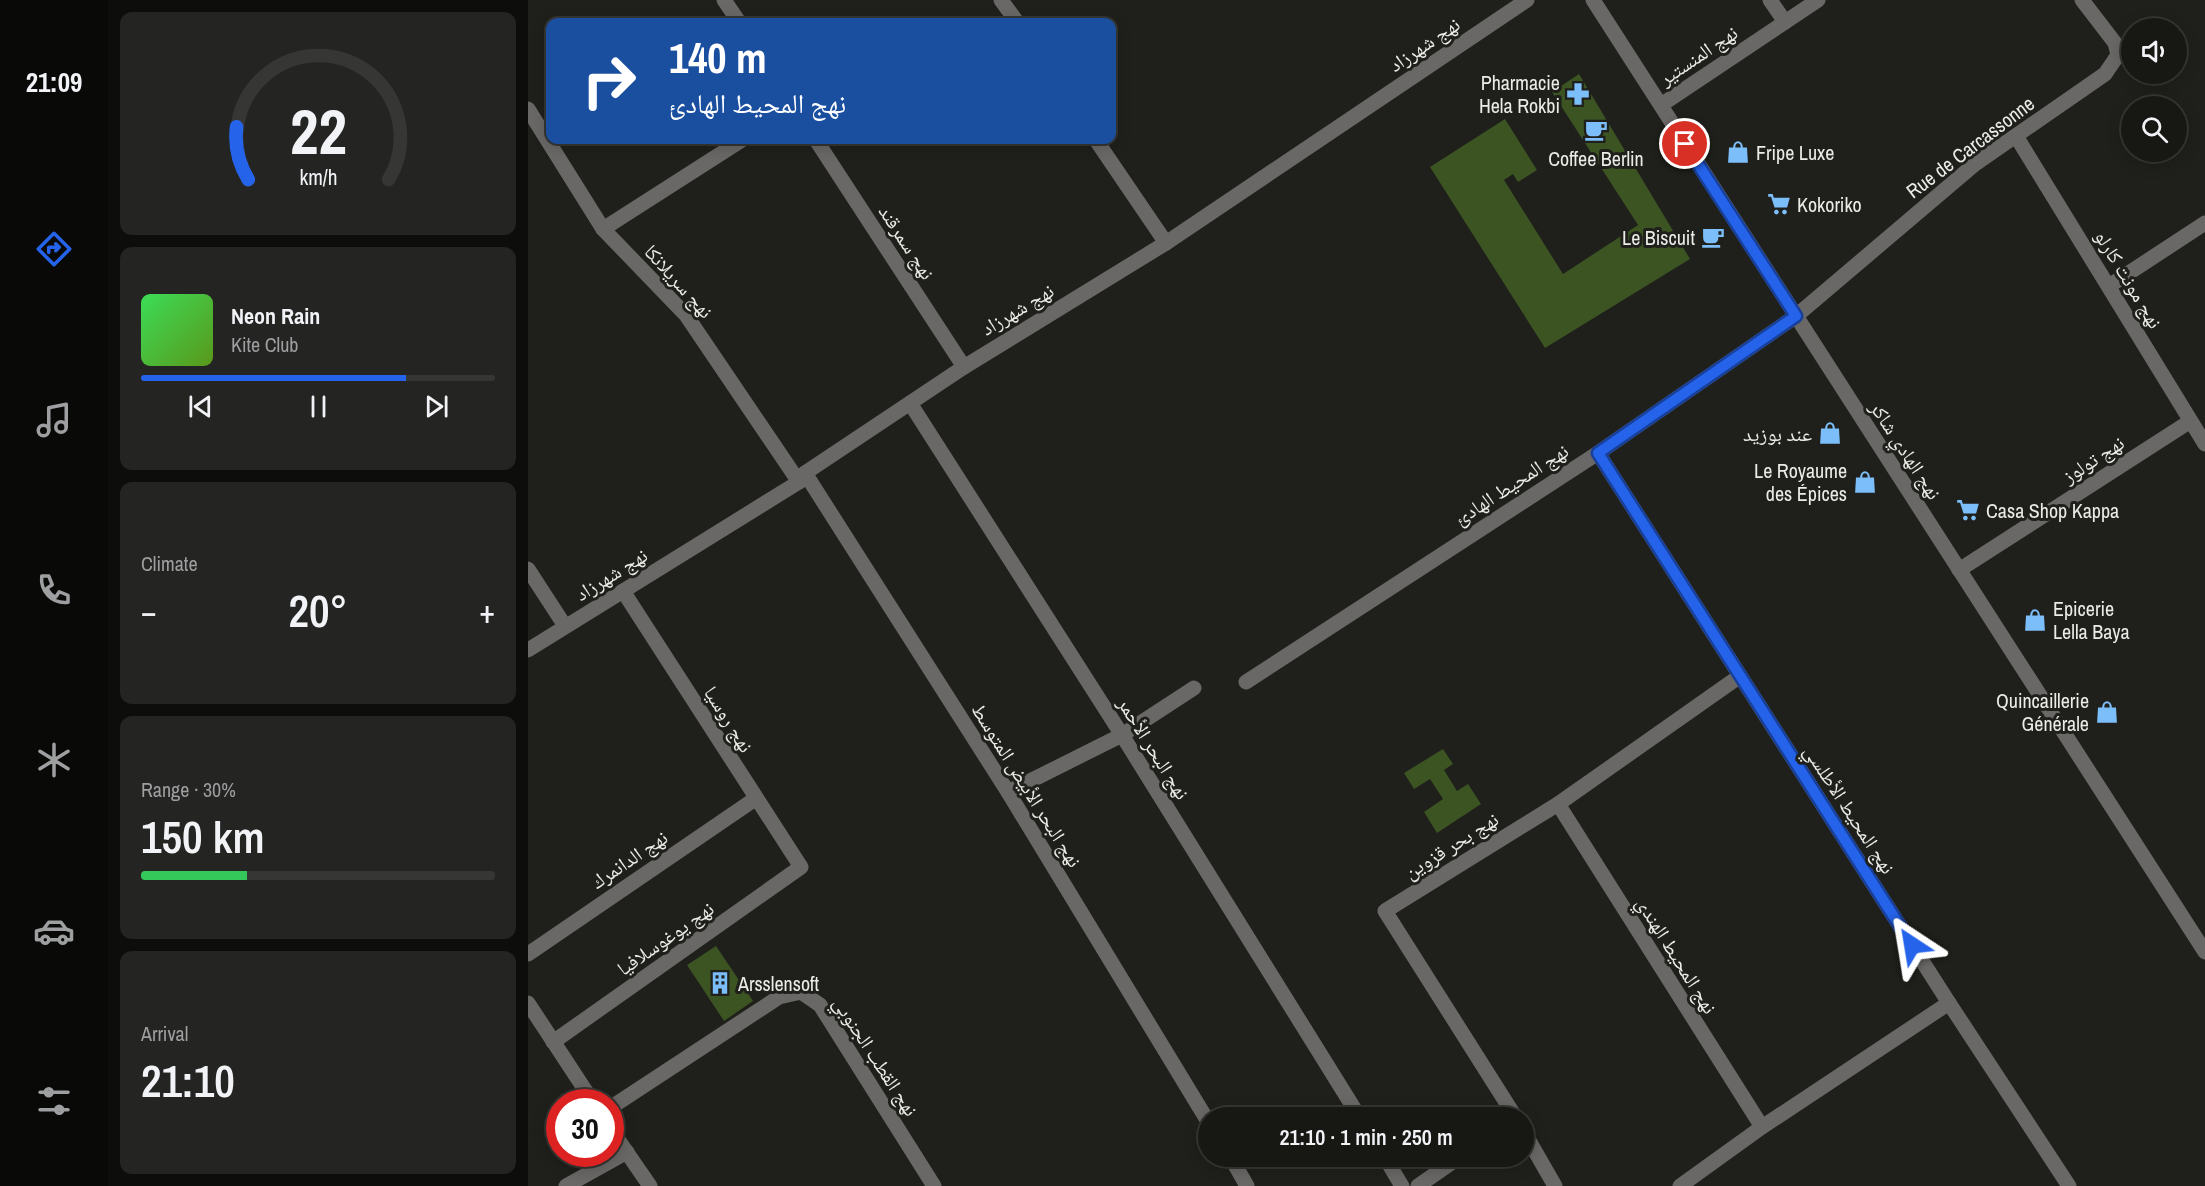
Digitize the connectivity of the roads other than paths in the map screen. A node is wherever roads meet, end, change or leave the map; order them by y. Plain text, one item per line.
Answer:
1 (724, 0) edge
2 (1001, 0) edge
3 (1527, 0) edge
4 (1593, 0) edge
5 (1770, 0) edge
6 (1818, 0) edge
7 (2082, 0) edge
8 (736, 18) edge
9 (1014, 18) edge
10 (1785, 22) junction
11 (1661, 105) junction
12 (528, 109) edge
13 (2016, 136) junction
14 (546, 138) edge
15 (550, 144) edge
16 (736, 144) edge
17 (819, 144) edge
18 (1099, 144) edge
19 (2205, 223) edge
20 (603, 229) junction
21 (1166, 243) junction
22 (2109, 286) junction
23 (1796, 316) junction
24 (964, 367) junction
25 (910, 403) junction
26 (2189, 422) junction
27 (2205, 444) edge
28 (1598, 453) junction
29 (802, 478) junction
30 (528, 569) edge
31 (1959, 570) junction
32 (623, 591) junction
33 (565, 626) junction
34 (528, 650) edge
35 (1740, 676) junction
36 (1246, 682) dead end
37 (1194, 688) dead end
38 (1122, 735) junction
39 (1008, 792) junction
40 (755, 799) junction
41 (1557, 804) junction
42 (801, 867) joint
43 (2205, 952) edge
44 (528, 954) edge
45 (528, 1003) edge
46 (1949, 1003) junction
47 (553, 1042) junction
48 (584, 1089) edge
49 (624, 1099) edge
50 (1199, 1107) edge
51 (1353, 1107) edge
52 (1509, 1107) edge
53 (1761, 1127) junction
54 (624, 1148) edge
55 (1534, 1149) edge
56 (627, 1152) junction
57 (1236, 1167) edge
58 (1391, 1167) edge
59 (1445, 1167) edge
60 (566, 1186) edge
61 (650, 1186) edge
62 (934, 1186) edge
63 (1247, 1186) edge
64 (1402, 1186) edge
65 (1418, 1186) edge
66 (1555, 1186) edge
67 (1680, 1186) edge
68 (2070, 1186) edge

1 - 8 street
2 - 9 street
3 - 21 street, نهج شهرزاد
4 - 11 street, نهج الهادي شاكر
5 - 10 street
6 - 10 street, نهج المنستير
7 - 13 street, Rue de Carcassonne
10 - 11 street, نهج المنستير
11 - 23 street, نهج الهادي شاكر
12 - 14 street, نهج سريلانكا
13 - 22 street, نهج مونت كارلو
13 - 23 street, Rue de Carcassonne
15 - 20 street, نهج سريلانكا
16 - 20 street
17 - 24 street, نهج سمرقند
18 - 21 street
19 - 22 street
20 - 29 street, نهج سريلانكا
21 - 24 street, نهج شهرزاد
22 - 26 street, نهج مونت كارلو
23 - 28 street, نهج المحيط الهادئ
23 - 31 street, نهج الهادي شاكر
24 - 25 street, نهج شهرزاد
25 - 29 street, نهج شهرزاد
25 - 38 street, نهج البحر الأحمر
26 - 27 street, نهج مونت كارلو
26 - 31 street, نهج تولوز
28 - 35 street, نهج المحيط الأطلسي
28 - 36 street, نهج المحيط الهادئ
29 - 32 street, نهج شهرزاد
29 - 39 street, نهج البحر الأبيض المتوسط
30 - 33 street
31 - 43 street, نهج الهادي شاكر
32 - 33 street, نهج شهرزاد
32 - 40 street, نهج روسيا
33 - 34 street, نهج شهرزاد
35 - 41 street, نهج بحر قزوين
35 - 46 street, نهج المحيط الأطلسي
37 - 38 street
38 - 39 street
38 - 51 street, نهج البحر الأحمر
39 - 50 street, نهج البحر الأبيض المتوسط
40 - 42 street, نهج روسيا
40 - 44 street, نهج الدانمرك
41 - 52 street, نهج بحر قزوين
41 - 53 street, نهج المحيط الهندي
42 - 47 street, نهج يوغوسلافيا
45 - 47 street
46 - 53 street
46 - 68 street, نهج المحيط الأطلسي
47 - 48 street
49 - 62 street, نهج القطب الجنوبي
53 - 67 street
54 - 56 street
55 - 66 street
56 - 60 street
56 - 61 street
57 - 63 street
58 - 64 street
59 - 65 street

